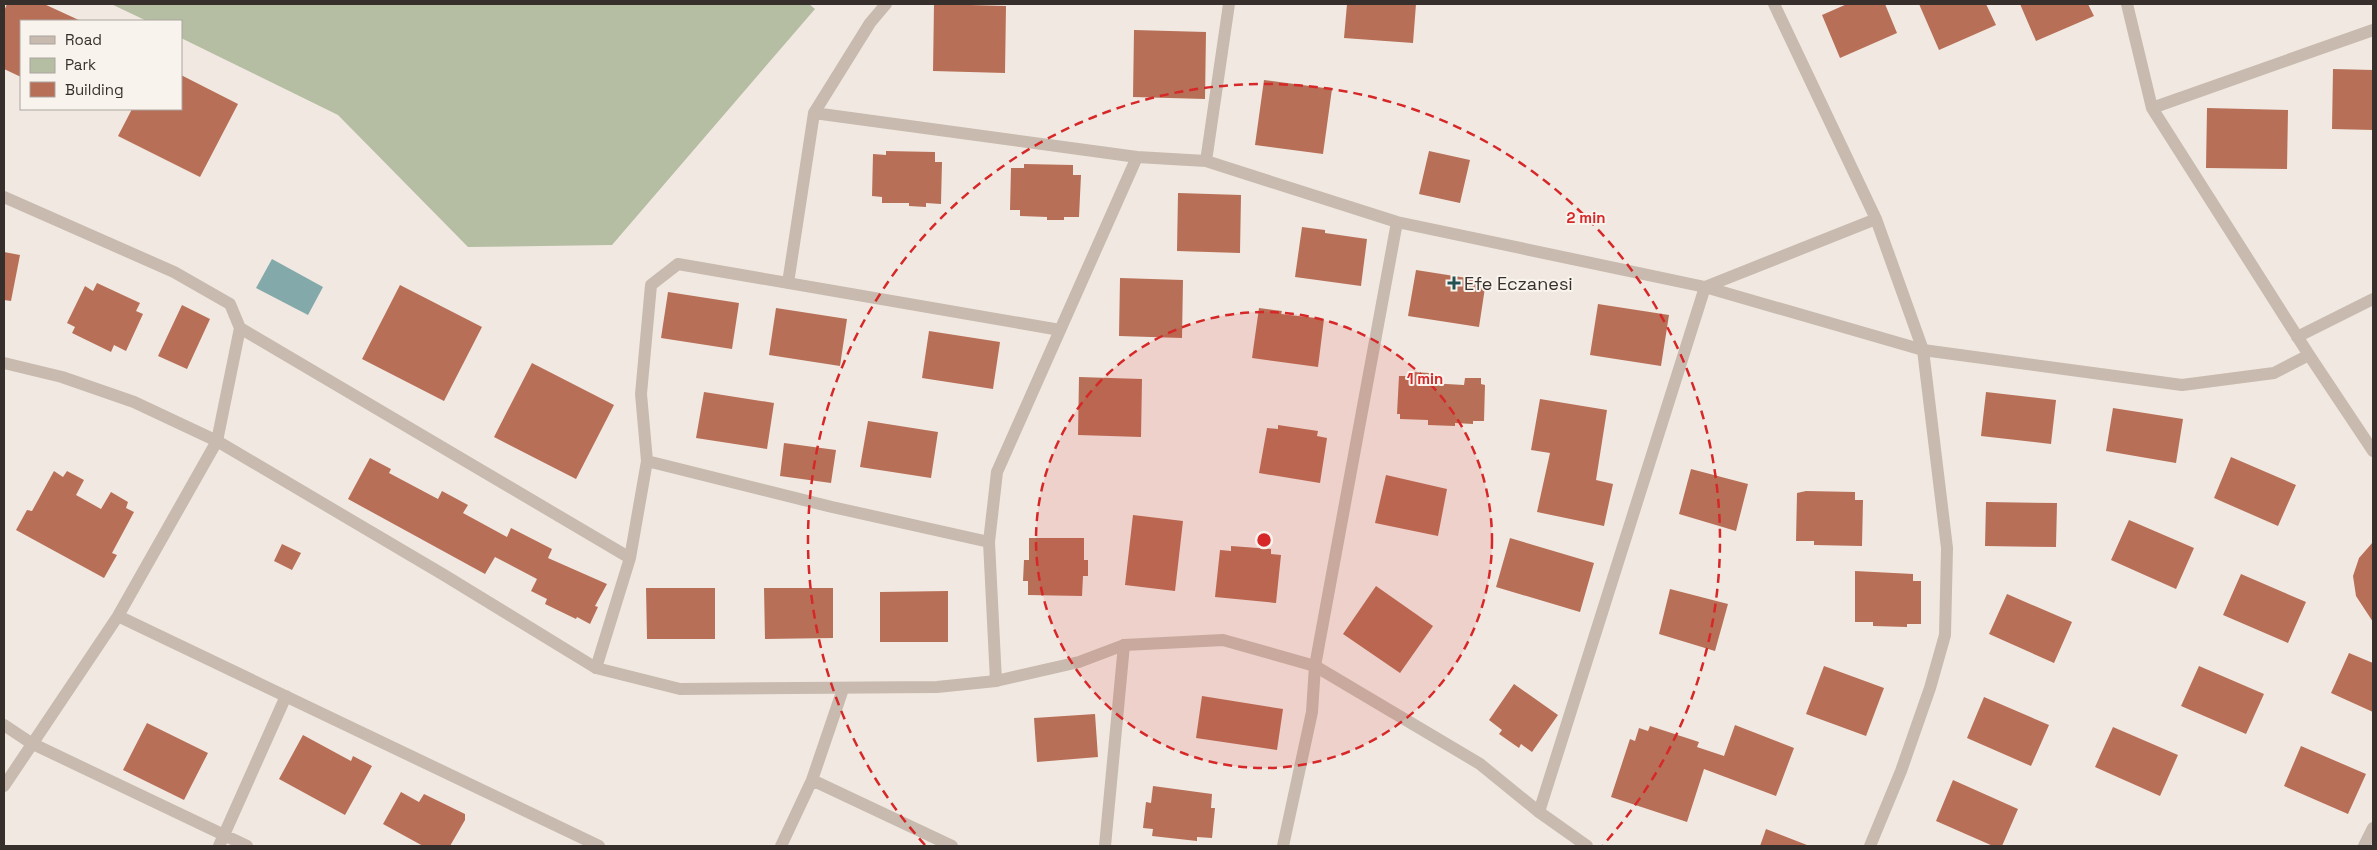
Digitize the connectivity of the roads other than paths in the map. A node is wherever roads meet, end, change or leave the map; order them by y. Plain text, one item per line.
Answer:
1 (886, 4) edge
2 (1229, 4) edge
3 (1774, 4) edge
4 (2127, 4) edge
5 (2373, 30) edge
6 (2152, 108) junction
7 (814, 113) junction
8 (1138, 156) junction
9 (1206, 161) junction
10 (4, 197) edge
11 (1876, 219) junction
12 (1397, 222) junction
13 (788, 283) junction
14 (1705, 287) junction
15 (2373, 299) edge
16 (240, 328) junction
17 (1060, 330) junction
18 (2297, 337) junction
19 (1923, 350) junction
20 (2309, 356) junction
21 (4, 363) edge
22 (217, 442) junction
23 (2373, 451) edge
24 (647, 461) junction
25 (989, 542) junction
26 (630, 558) junction
27 (118, 616) junction
28 (1124, 645) junction
29 (1315, 666) junction
30 (596, 668) junction
31 (996, 682) junction
32 (843, 689) junction
33 (286, 696) junction
34 (4, 725) edge
35 (31, 744) junction
36 (812, 780) junction
37 (4, 786) edge
38 (1538, 812) junction
39 (2373, 828) edge
40 (221, 841) edge
41 (247, 846) edge
42 (599, 846) edge
43 (781, 846) edge
44 (952, 846) edge
45 (1105, 846) edge
46 (1283, 846) edge
47 (1587, 846) edge
48 (1870, 846) edge
49 (2364, 846) edge

1 - 7 street
2 - 9 street
3 - 11 street
4 - 6 street
5 - 6 street
6 - 18 street
7 - 8 street
7 - 13 street
8 - 9 street
8 - 17 street
9 - 12 street
10 - 16 street
11 - 14 street
11 - 19 street
12 - 14 street
12 - 29 street
13 - 17 street
13 - 24 street
14 - 19 street
14 - 38 street
15 - 18 street
16 - 22 street
16 - 26 street
17 - 25 street
18 - 20 street
19 - 20 street
19 - 48 street
20 - 23 street
21 - 22 street
22 - 27 street
22 - 30 street
24 - 25 street
24 - 26 street
25 - 31 street
26 - 30 street
27 - 33 street
27 - 35 street
28 - 29 street
28 - 31 street
28 - 45 street
29 - 38 street
29 - 46 street
30 - 32 street
31 - 32 street
32 - 36 street
33 - 40 street
33 - 42 street
34 - 35 street
35 - 37 street
35 - 40 street
36 - 43 street
36 - 44 street
38 - 47 street
39 - 49 street
40 - 41 street

